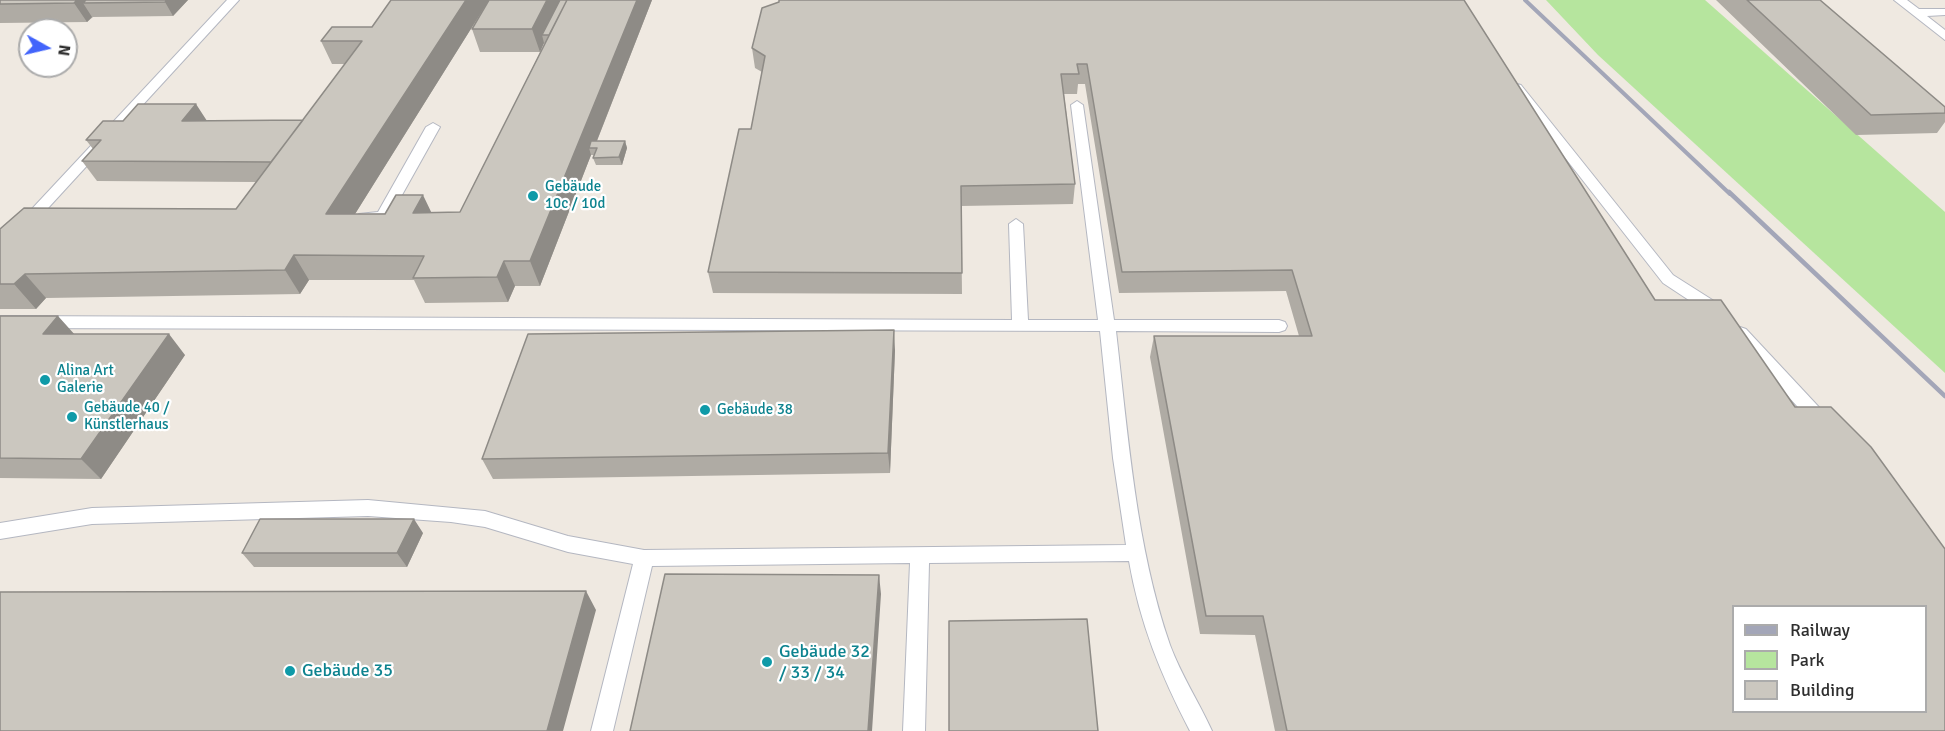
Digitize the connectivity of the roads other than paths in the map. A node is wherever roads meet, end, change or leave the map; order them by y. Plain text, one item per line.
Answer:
1 (233, 0) edge
2 (1900, 0) edge
3 (1945, 12) edge
4 (1916, 13) junction
5 (1945, 36) edge
6 (1506, 74) edge
7 (1077, 105) dead end
8 (433, 127) dead end
9 (35, 214) junction
10 (58, 214) edge
11 (354, 217) edge
12 (1016, 224) dead end
13 (0, 252) edge
14 (0, 322) edge
15 (1020, 325) junction
16 (1107, 325) junction
17 (1279, 326) dead end
18 (1834, 434) edge
19 (0, 531) edge
20 (1137, 553) junction
21 (920, 555) junction
22 (644, 558) junction
23 (602, 731) edge
24 (914, 731) edge
25 (1201, 731) edge

1 - 9 lane
2 - 4 lane
3 - 4 lane
4 - 5 lane
6 - 18 lane
7 - 16 lane
8 - 11 lane
9 - 10 lane
9 - 13 lane
12 - 15 lane
14 - 15 lane
15 - 16 lane
16 - 17 lane
16 - 20 lane
19 - 22 lane
20 - 21 lane
20 - 25 lane
21 - 22 lane
21 - 24 lane
22 - 23 lane

